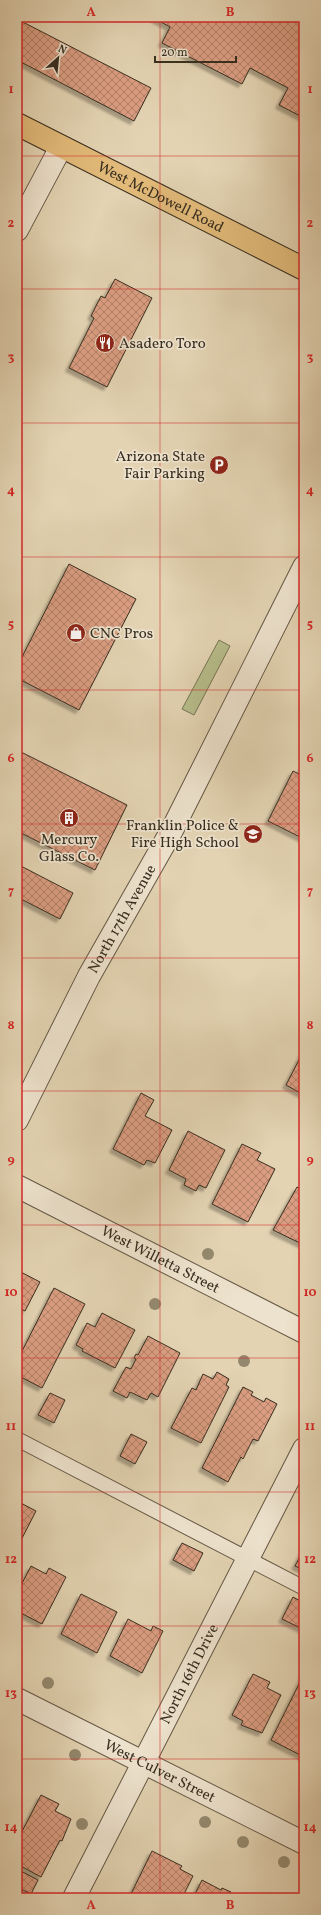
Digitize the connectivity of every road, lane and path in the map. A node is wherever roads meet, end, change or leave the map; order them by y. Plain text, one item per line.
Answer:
1 (17, 124) edge
2 (61, 147) junction
3 (17, 230) edge
4 (304, 269) edge
5 (304, 567) edge
6 (17, 1120) edge
7 (17, 1186) edge
8 (304, 1332) edge
9 (17, 1439) edge
10 (304, 1449) edge
11 (247, 1559) junction
12 (304, 1588) edge
13 (17, 1699) edge
14 (144, 1762) junction
15 (304, 1843) edge
16 (74, 1898) edge

1 - 2 main road, West McDowell Road
2 - 3 street
2 - 4 main road, West McDowell Road
5 - 6 street, North 17th Avenue
7 - 8 street, West Willetta Street
9 - 11 lane
10 - 11 street, North 16th Drive
11 - 12 lane
11 - 14 street, North 16th Drive
13 - 14 street, West Culver Street
14 - 15 street, West Culver Street
14 - 16 street, North 16th Drive

